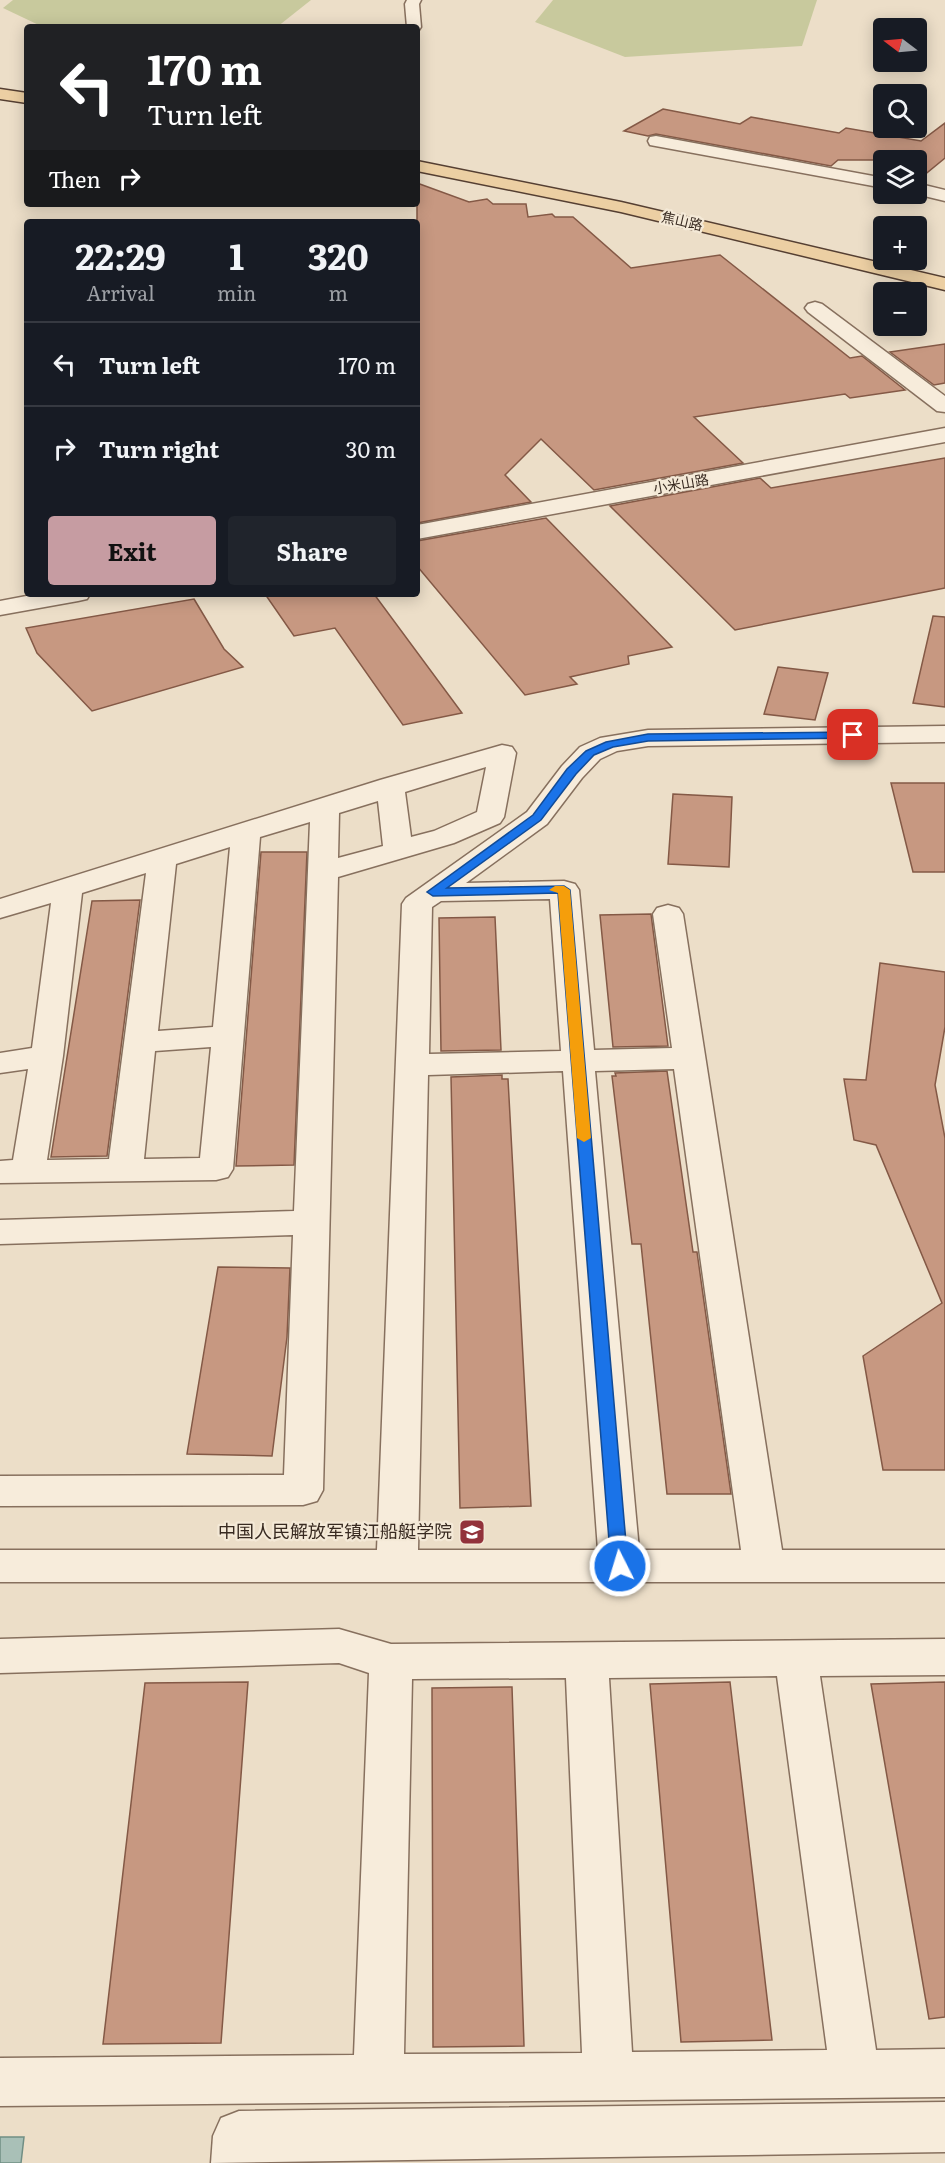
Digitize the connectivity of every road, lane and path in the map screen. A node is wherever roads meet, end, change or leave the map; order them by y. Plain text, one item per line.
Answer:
1 (414, 0) edge
2 (414, 24) edge
3 (0, 86) edge
4 (24, 90) edge
5 (0, 94) edge
6 (24, 98) edge
7 (656, 141) dead end
8 (420, 156) edge
9 (420, 167) edge
10 (873, 181) edge
11 (927, 191) edge
12 (945, 195) edge
13 (873, 256) edge
14 (927, 270) edge
15 (945, 274) edge
16 (945, 284) edge
17 (814, 308) dead end
18 (945, 406) edge
19 (945, 435) edge
20 (420, 531) edge
21 (61, 597) edge
22 (0, 608) edge
23 (945, 734) edge
24 (390, 786) junction
25 (325, 809) junction
26 (246, 833) junction
27 (398, 850) junction
28 (162, 859) junction
29 (323, 872) junction
30 (68, 888) junction
31 (433, 892) junction
32 (0, 909) edge
33 (668, 915) dead end
34 (228, 1036) junction
35 (141, 1042) junction
36 (46, 1056) junction
37 (689, 1058) junction
38 (578, 1061) junction
39 (0, 1063) edge
40 (412, 1065) junction
41 (124, 1170) junction
42 (14, 1172) edge
43 (313, 1222) junction
44 (0, 1232) edge
45 (0, 1491) edge
46 (0, 1566) edge
47 (397, 1566) junction
48 (620, 1566) junction
49 (764, 1566) junction
50 (945, 1566) edge
51 (0, 1656) edge
52 (945, 1657) edge
53 (796, 1659) junction
54 (587, 1661) junction
55 (391, 1662) junction
56 (945, 2073) edge
57 (855, 2074) junction
58 (608, 2076) junction
59 (378, 2078) junction
60 (0, 2082) edge
61 (945, 2127) edge
62 (237, 2163) edge

1 - 2 street
3 - 4 main road
5 - 6 main road
7 - 10 street
8 - 13 main road, 焦山路
9 - 16 main road, 焦山路
11 - 12 street
14 - 15 main road, 焦山路
17 - 18 street
19 - 20 street, 小米山路
21 - 22 street
23 - 31 street
24 - 25 street
24 - 27 street
24 - 27 street
25 - 26 street
25 - 29 street
26 - 28 street
26 - 34 street
27 - 29 street
28 - 30 street
28 - 35 street
29 - 43 street
30 - 32 street
30 - 36 street
31 - 38 street
31 - 40 street
33 - 37 street
34 - 35 street
34 - 41 street
35 - 41 street
36 - 39 street
36 - 42 street
37 - 38 street
37 - 49 street
38 - 40 street
38 - 48 street
40 - 47 street
41 - 42 street
43 - 44 street
43 - 45 street
46 - 47 street
47 - 48 street
48 - 49 street
49 - 50 street
51 - 55 street
52 - 53 street
53 - 54 street
53 - 57 street
54 - 55 street
54 - 58 street
55 - 59 street
56 - 57 street
57 - 58 street
58 - 59 street
59 - 60 street
61 - 62 street

